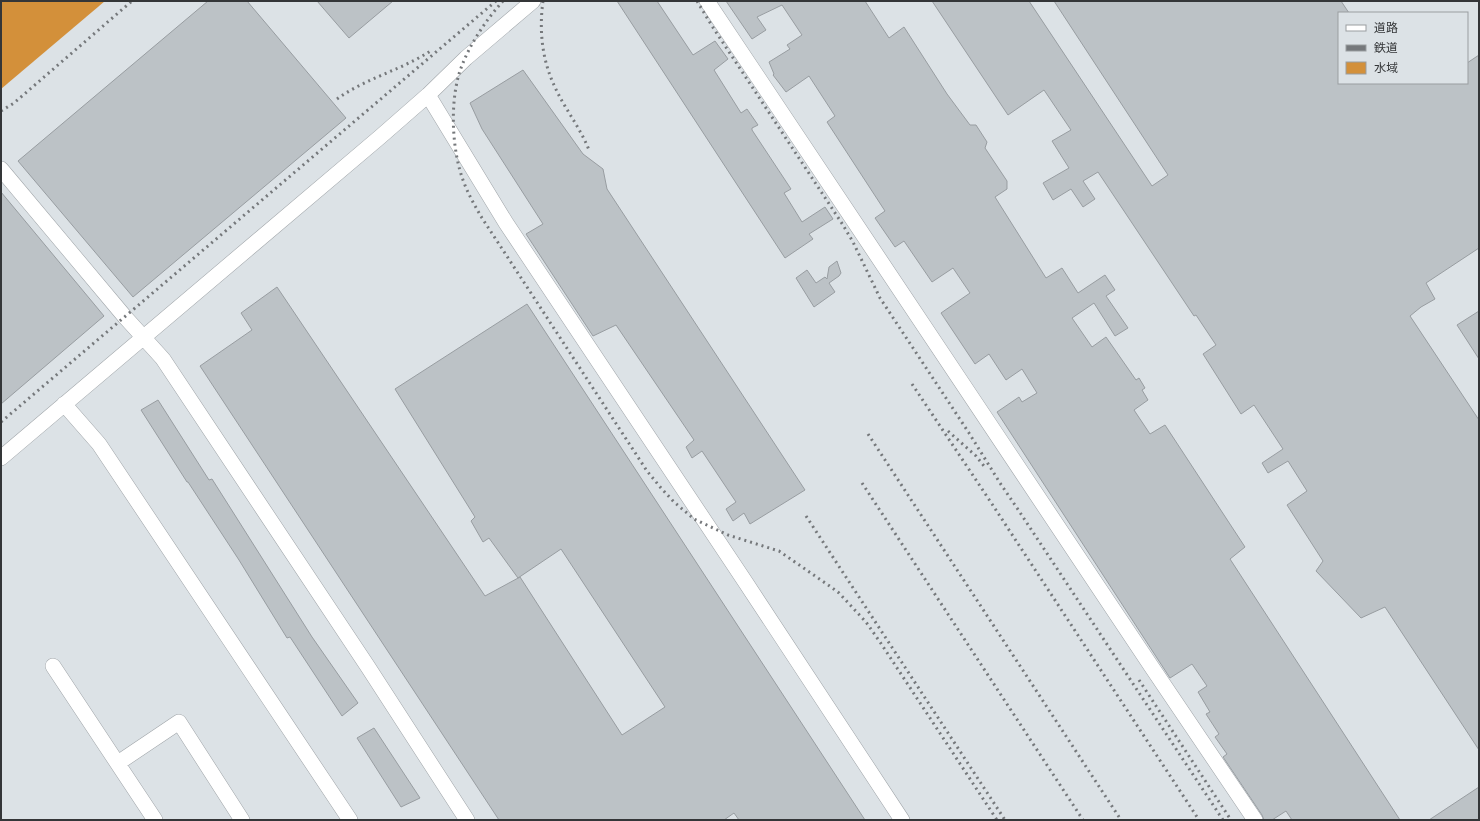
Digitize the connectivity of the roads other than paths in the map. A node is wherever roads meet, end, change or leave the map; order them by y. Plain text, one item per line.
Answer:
1 (533, 1) edge
2 (707, 1) edge
3 (428, 95) junction
4 (1, 169) edge
5 (144, 337) junction
6 (64, 404) junction
7 (1, 458) edge
8 (53, 666) dead end
9 (118, 763) junction
10 (155, 820) edge
11 (242, 820) edge
12 (350, 820) edge
13 (467, 820) edge
14 (902, 820) edge
15 (1255, 820) edge

1 - 3 lane
2 - 15 lane
3 - 5 lane
3 - 14 lane
4 - 5 lane
5 - 6 lane
5 - 13 lane
6 - 7 lane
6 - 12 lane
8 - 9 lane
9 - 10 lane
9 - 11 lane

